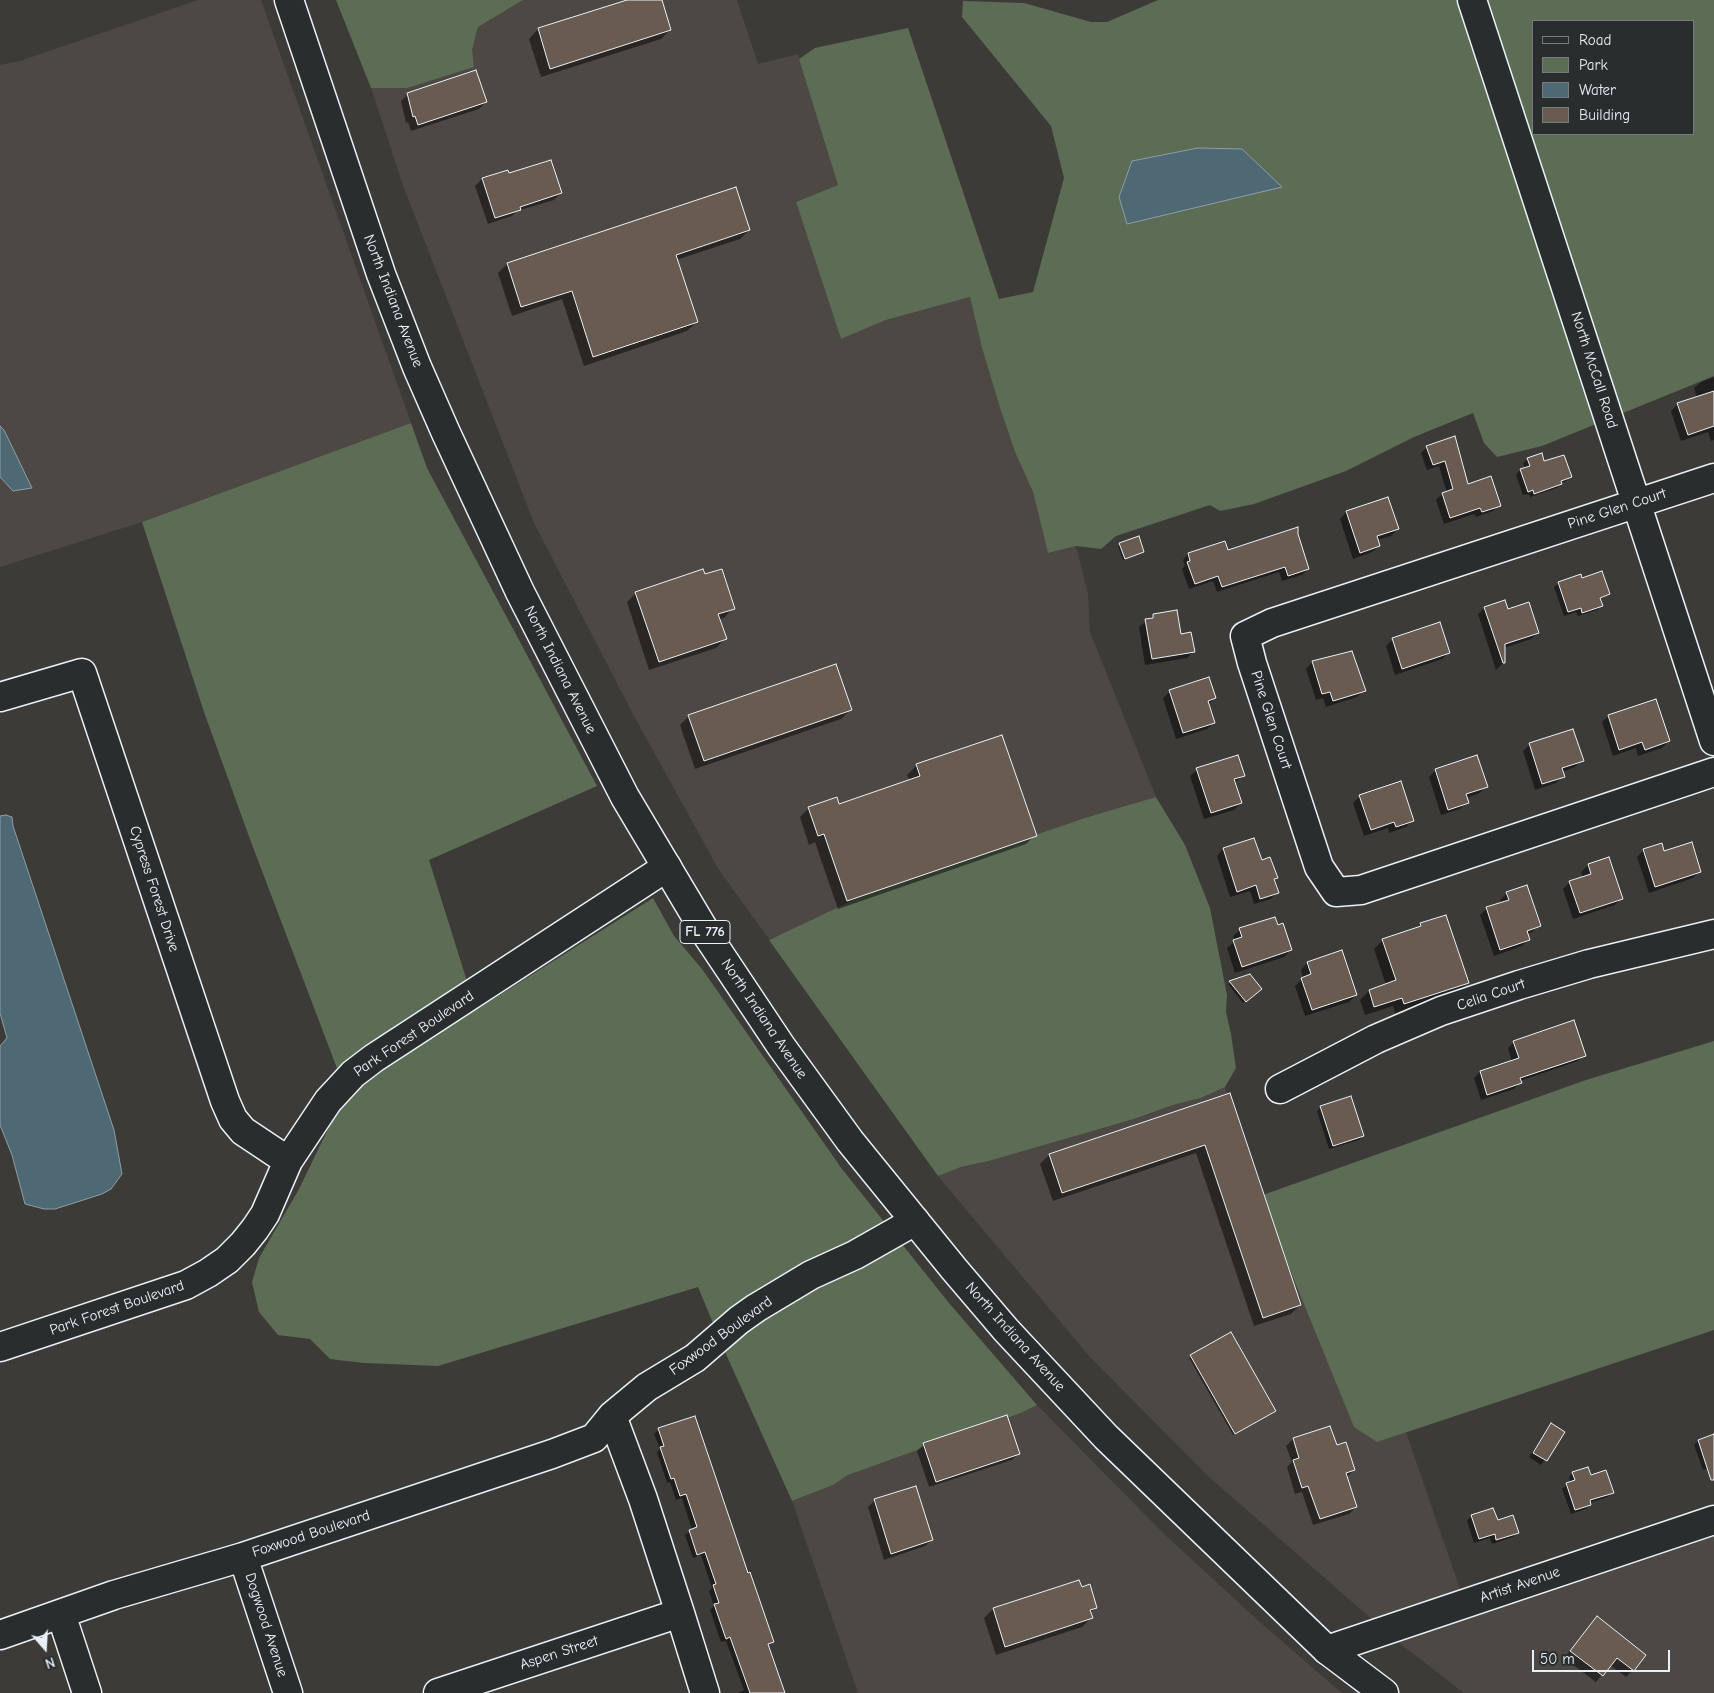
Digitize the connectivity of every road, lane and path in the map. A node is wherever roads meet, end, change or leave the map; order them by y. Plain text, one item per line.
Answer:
1 (289, 0) edge
2 (1472, 0) edge
3 (1714, 478) edge
4 (1637, 503) junction
5 (0, 697) edge
6 (1714, 741) edge
7 (1714, 772) edge
8 (666, 867) junction
9 (1714, 934) edge
10 (1280, 1090) dead end
11 (288, 1161) junction
12 (915, 1221) junction
13 (0, 1348) edge
14 (612, 1416) junction
15 (1714, 1520) edge
16 (243, 1557) junction
17 (680, 1613) junction
18 (61, 1614) junction
19 (0, 1635) edge
20 (1326, 1650) junction
21 (87, 1693) edge
22 (288, 1693) edge
23 (438, 1693) edge
24 (705, 1693) edge
25 (1384, 1693) edge

1 - 8 street, North Indiana Avenue / FL 776
2 - 4 street, North McCall Road
3 - 4 street, Pine Glen Court
4 - 6 street, North McCall Road
4 - 7 street, Pine Glen Court
5 - 11 street, Cypress Forest Drive
8 - 11 street, Park Forest Boulevard
8 - 12 street, North Indiana Avenue / FL 776
9 - 10 street, Celia Court
11 - 13 street, Park Forest Boulevard
12 - 14 street, Foxwood Boulevard
12 - 20 street, North Indiana Avenue / FL 776
14 - 16 street, Foxwood Boulevard
14 - 17 street
15 - 20 street, Artist Avenue
16 - 18 street, Foxwood Boulevard
16 - 22 street, Dogwood Avenue
17 - 23 street, Aspen Street
17 - 24 street
18 - 19 street, Foxwood Boulevard
18 - 21 street
20 - 25 street, North Indiana Avenue / FL 776

